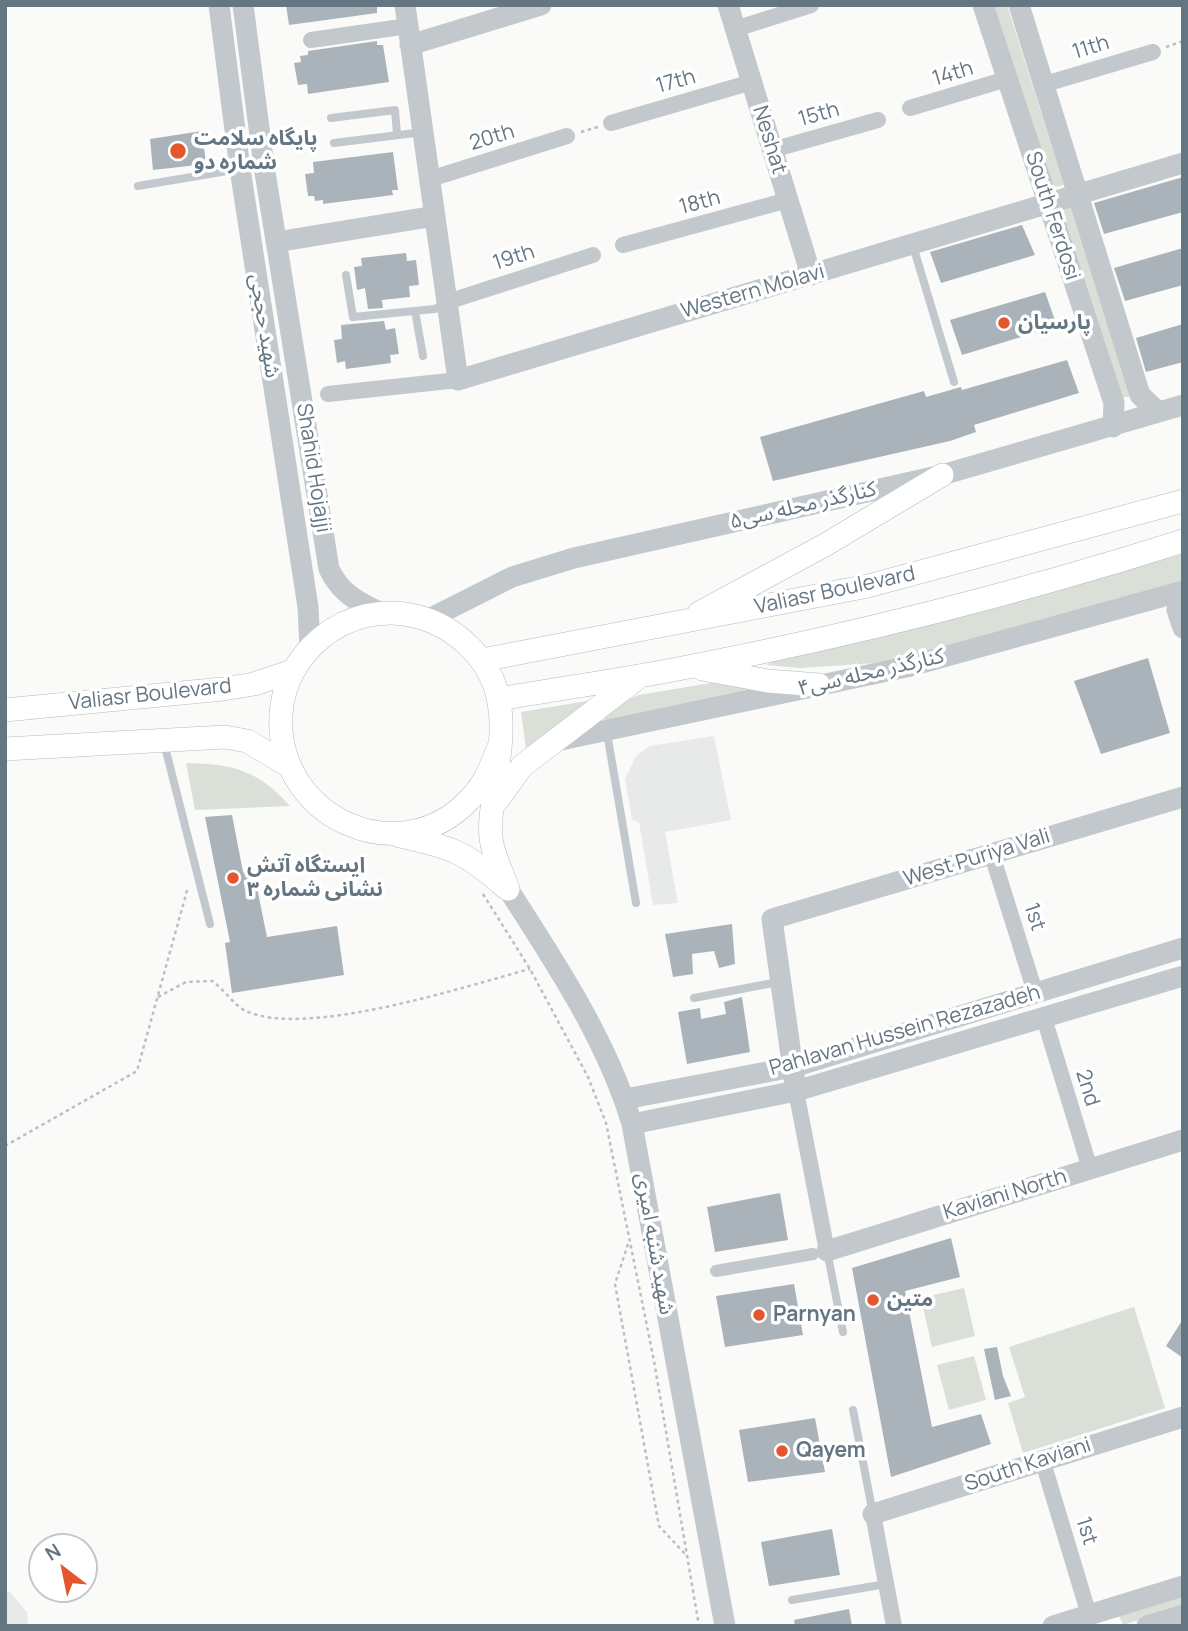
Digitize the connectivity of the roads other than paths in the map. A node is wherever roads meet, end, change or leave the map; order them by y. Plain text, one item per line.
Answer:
1 (219, 5) edge
2 (243, 5) edge
3 (541, 5) edge
4 (728, 5) edge
5 (811, 5) edge
6 (984, 5) edge
7 (1018, 5) edge
8 (408, 25) edge
9 (735, 29) junction
10 (311, 40) dead end
11 (1153, 52) dead end
12 (1007, 79) junction
13 (751, 82) junction
14 (1042, 85) junction
15 (910, 108) dead end
16 (331, 118) dead end
17 (878, 120) dead end
18 (611, 123) road end
19 (423, 132) junction
20 (397, 134) junction
21 (567, 136) road end
22 (334, 143) dead end
23 (772, 150) junction
24 (1183, 163) edge
25 (240, 169) junction
26 (430, 179) junction
27 (138, 186) dead end
28 (1077, 195) junction
29 (788, 200) junction
30 (1047, 204) junction
31 (435, 216) junction
32 (276, 242) junction
33 (623, 245) dead end
34 (912, 246) junction
35 (593, 255) dead end
36 (346, 275) dead end
37 (811, 275) junction
38 (447, 302) junction
39 (415, 311) junction
40 (423, 356) dead end
41 (458, 380) junction
42 (954, 382) dead end
43 (328, 394) dead end
44 (1140, 395) junction
45 (1114, 403) junction
46 (1183, 405) edge
47 (1158, 412) junction
48 (1113, 427) junction
49 (942, 475) junction
50 (1183, 501) edge
51 (1183, 541) edge
52 (1183, 593) edge
53 (381, 612) junction
54 (429, 619) junction
55 (678, 624) junction
56 (1183, 628) edge
57 (310, 647) junction
58 (482, 660) junction
59 (692, 667) junction
60 (293, 670) junction
61 (642, 674) junction
62 (820, 685) junction
63 (499, 699) junction
64 (5, 710) edge
65 (606, 730) junction
66 (163, 740) junction
67 (556, 741) junction
68 (5, 749) edge
69 (498, 749) junction
70 (288, 765) junction
71 (1183, 797) edge
72 (491, 811) junction
73 (390, 834) junction
74 (992, 855) junction
75 (508, 889) junction
76 (636, 902) dead end
77 (211, 924) dead end
78 (1183, 948) edge
79 (1183, 976) edge
80 (781, 982) junction
81 (1035, 992) junction
82 (694, 998) dead end
83 (1044, 1018) junction
84 (793, 1067) junction
85 (796, 1091) junction
86 (625, 1099) junction
87 (632, 1124) junction
88 (1183, 1140) edge
89 (1090, 1169) junction
90 (820, 1252) junction
91 (716, 1272) dead end
92 (843, 1332) dead end
93 (853, 1410) dead end
94 (1183, 1417) edge
95 (1042, 1460) junction
96 (873, 1514) junction
97 (886, 1584) junction
98 (1183, 1586) edge
99 (792, 1600) dead end
100 (1183, 1615) edge
101 (1091, 1620) edge
102 (725, 1626) edge
103 (894, 1626) edge
104 (1053, 1626) edge
105 (1147, 1626) edge

1 - 25 street, شهید حججی
2 - 32 street, Shahid Hojajji
3 - 8 street
4 - 9 street, Neshat
5 - 9 street
6 - 12 street, South Ferdosi
7 - 14 street, South Ferdosi
8 - 10 street
8 - 19 street
9 - 13 street, Neshat
11 - 14 street, 11th
12 - 15 street, 14th
12 - 30 street, South Ferdosi
13 - 18 street, 17th
13 - 23 street, Neshat
14 - 28 street, South Ferdosi
16 - 20 lane
17 - 23 street, 15th
19 - 20 lane
19 - 26 street
20 - 22 lane
21 - 26 street, 20th
23 - 29 street, Neshat
24 - 28 street, Western Molavi
25 - 27 lane
25 - 57 street, شهید حججی
26 - 31 street
28 - 30 street, Western Molavi
28 - 44 street, South Ferdosi
29 - 33 street, 18th
29 - 37 street, Neshat
30 - 34 street, Western Molavi
30 - 45 street, South Ferdosi
31 - 32 street
31 - 38 street
32 - 53 street, Shahid Hojajji
34 - 37 street, Western Molavi
34 - 42 lane
35 - 38 street, 19th
36 - 39 lane
37 - 41 street, Western Molavi
38 - 39 lane
38 - 41 street
39 - 40 lane
41 - 43 street
44 - 45 street
44 - 47 street, South Ferdosi
45 - 48 street, South Ferdosi
46 - 47 street, کنارگذر محله سی۵
47 - 48 street, کنارگذر محله سی۵
48 - 49 street, کنارگذر محله سی۵
49 - 54 street, کنارگذر محله سی۵
49 - 55 main road
50 - 55 main road, Valiasr Boulevard
51 - 59 main road, Valiasr Boulevard
52 - 56 street
52 - 62 street, کنارگذر محله سی۴
53 - 54 main road
53 - 57 main road
54 - 58 main road
55 - 58 main road, Valiasr Boulevard
57 - 60 main road
58 - 63 main road
59 - 61 main road, Valiasr Boulevard
59 - 62 main road
60 - 64 main road, Valiasr Boulevard
60 - 70 main road
61 - 63 main road, Valiasr Boulevard
61 - 67 main road
62 - 65 street, کنارگذر محله سی۴
63 - 69 main road
65 - 67 street, کنارگذر محله سی۴
65 - 76 lane
66 - 68 main road, Valiasr Boulevard
66 - 70 main road, Valiasr Boulevard
66 - 77 lane
67 - 72 main road
69 - 72 main road
69 - 73 main road
70 - 73 main road
71 - 74 street, West Puriya Vali
72 - 75 main road
73 - 75 main road
74 - 80 street, West Puriya Vali
74 - 81 street, 1st
75 - 86 street, شهید شنبه امیری
78 - 81 street, Pahlavan Hussein Rezazadeh
79 - 83 street, Pahlavan Hussein Rezazadeh
80 - 82 lane
80 - 84 street
81 - 83 street
81 - 84 street, Pahlavan Hussein Rezazadeh
83 - 85 street, Pahlavan Hussein Rezazadeh
83 - 89 street, 2nd
84 - 85 street
84 - 86 street, Pahlavan Hussein Rezazadeh
85 - 87 street, Pahlavan Hussein Rezazadeh
85 - 90 street
86 - 87 street, شهید شنبه امیری
87 - 102 street, شهید شنبه امیری
88 - 89 street, Kaviani North
89 - 90 street, Kaviani North
90 - 91 street
90 - 92 lane
93 - 96 lane
94 - 95 street, South Kaviani
95 - 96 street, South Kaviani
95 - 101 street, 1st
96 - 97 street
97 - 99 lane
97 - 103 street
98 - 101 street
100 - 105 street
101 - 104 street

